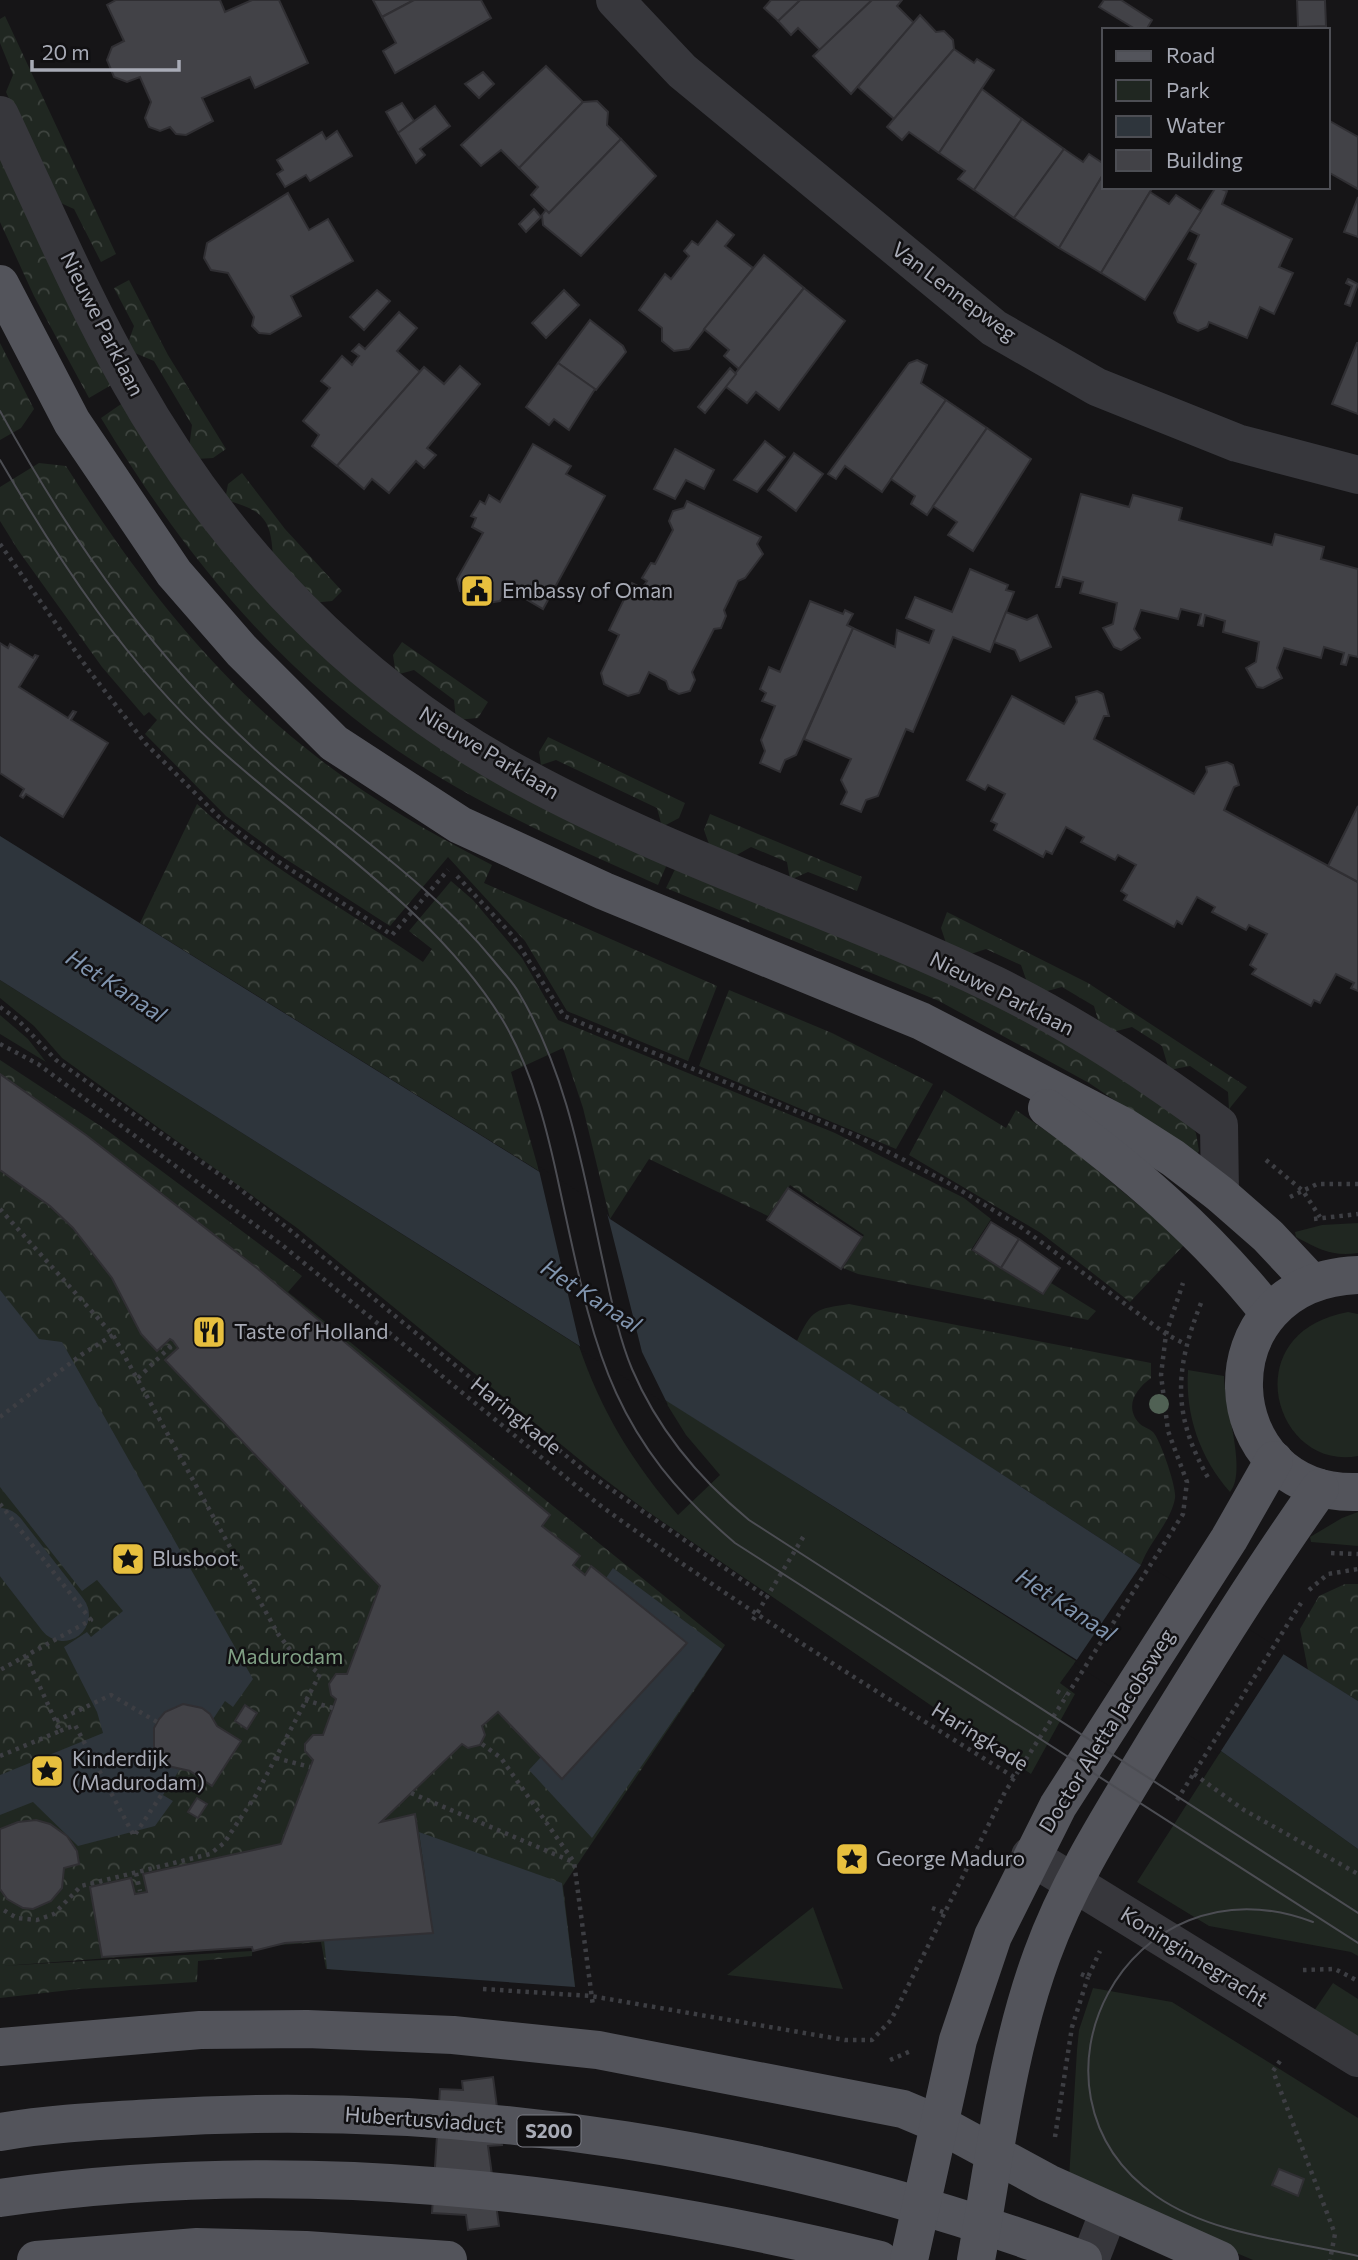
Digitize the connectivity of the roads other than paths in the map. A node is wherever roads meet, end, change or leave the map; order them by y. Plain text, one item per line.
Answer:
1 (615, 0) edge
2 (0, 115) edge
3 (0, 284) edge
4 (1358, 475) edge
5 (922, 1021) junction
6 (1220, 1194) junction
7 (1358, 1275) edge
8 (1312, 1283) junction
9 (1269, 1313) junction
10 (1274, 1460) junction
11 (1320, 1488) junction
12 (1358, 1492) edge
13 (1030, 1856) junction
14 (1073, 1882) junction
15 (0, 2047) edge
16 (1358, 2058) edge
17 (941, 2125) junction
18 (0, 2132) edge
19 (995, 2154) junction
20 (0, 2198) edge
21 (1109, 2211) junction
22 (36, 2260) edge
23 (448, 2260) edge
24 (880, 2260) edge
25 (909, 2260) edge
26 (976, 2260) edge
27 (1083, 2260) edge
28 (1090, 2260) edge
29 (1220, 2260) edge

1 - 4 street, Van Lennepweg
2 - 6 street, Nieuwe Parklaan
3 - 5 main road
5 - 6 main road
5 - 9 main road
6 - 8 main road
7 - 8 main road
8 - 9 main road
9 - 10 main road
10 - 11 main road
10 - 13 main road, Doctor Aletta Jacobsweg
11 - 12 main road
11 - 14 main road
13 - 14 street, Koninginnegracht
13 - 17 main road, Doctor Aletta Jacobsweg
14 - 16 street, Koninginnegracht
14 - 19 main road
15 - 17 main road
17 - 19 main road
17 - 25 main road, Doctor Aletta Jacobsweg
18 - 27 main road, Hubertusviaduct / S200
19 - 21 main road
19 - 26 main road
20 - 24 main road
21 - 28 street
21 - 29 main road
22 - 23 main road

